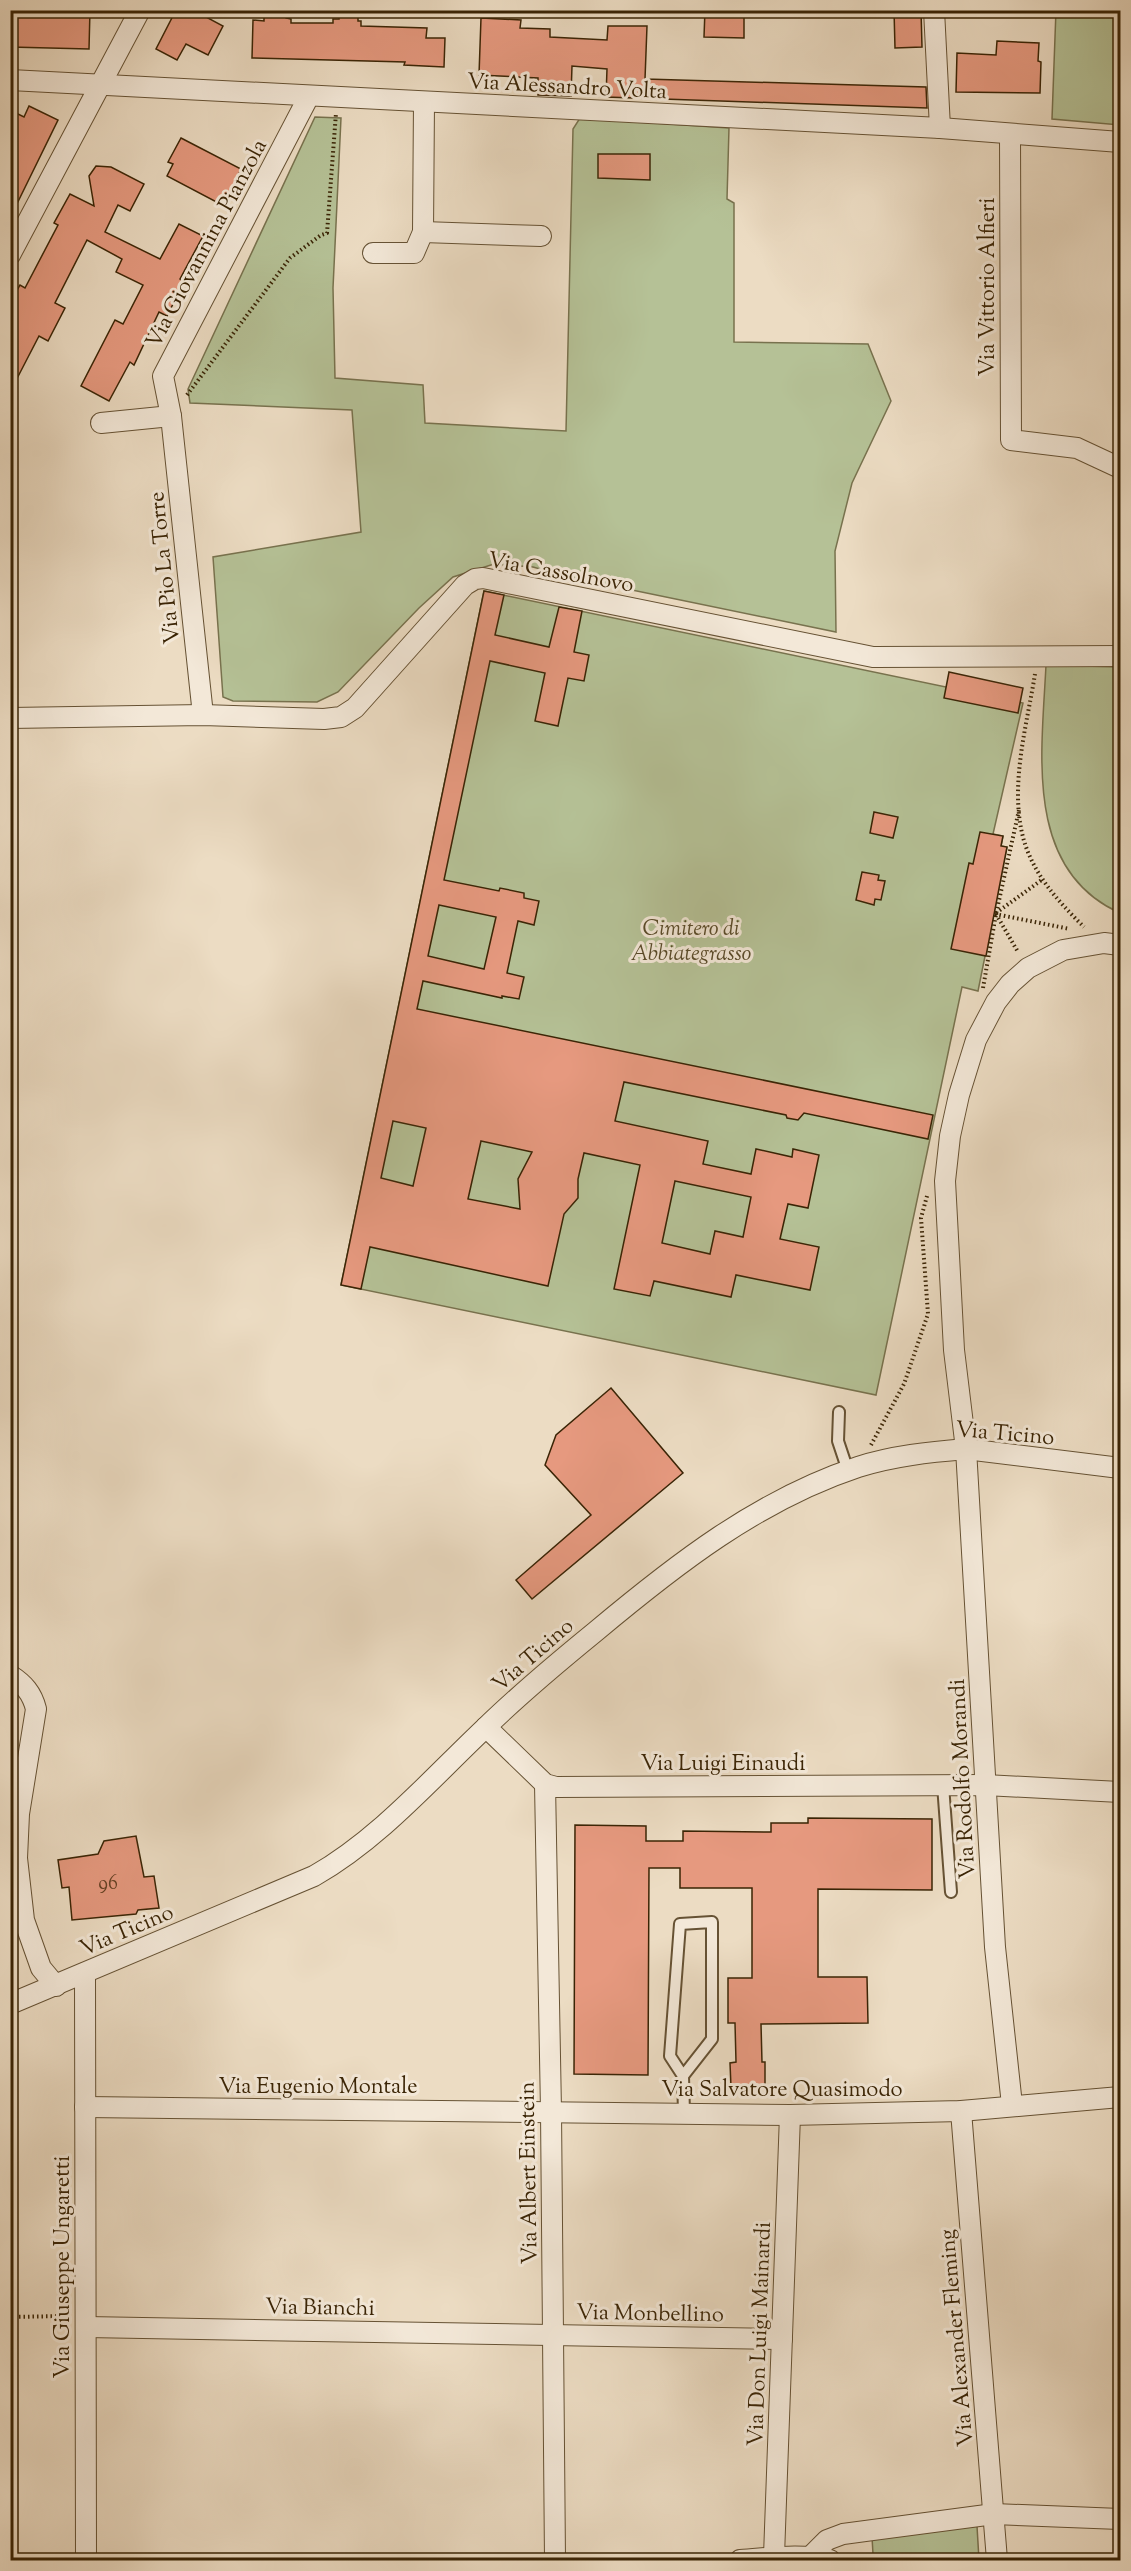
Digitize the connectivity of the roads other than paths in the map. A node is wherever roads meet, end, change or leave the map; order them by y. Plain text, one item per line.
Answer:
1 (140, 10) edge
2 (934, 10) edge
3 (10, 80) edge
4 (101, 85) junction
5 (309, 96) junction
6 (424, 102) junction
7 (940, 128) junction
8 (1010, 135) junction
9 (1120, 142) edge
10 (423, 232) junction
11 (541, 236) dead end
12 (373, 253) dead end
13 (10, 255) edge
14 (171, 416) junction
15 (101, 423) dead end
16 (1120, 468) edge
17 (1120, 656) edge
18 (203, 715) junction
19 (10, 718) edge
20 (1120, 945) edge
21 (839, 1412) dead end
22 (966, 1449) junction
23 (1120, 1468) edge
24 (848, 1471) junction
25 (10, 1674) edge
26 (486, 1727) junction
27 (545, 1785) junction
28 (943, 1785) junction
29 (985, 1785) junction
30 (1120, 1792) edge
31 (951, 1892) dead end
32 (85, 1973) junction
33 (56, 1986) junction
34 (10, 2004) edge
35 (683, 2076) junction
36 (1120, 2097) edge
37 (1012, 2105) junction
38 (85, 2107) junction
39 (551, 2110) junction
40 (961, 2111) junction
41 (684, 2113) junction
42 (790, 2115) junction
43 (86, 2321) junction
44 (553, 2334) junction
45 (782, 2339) junction
46 (994, 2514) junction
47 (1120, 2519) edge
48 (774, 2556) junction
49 (821, 2558) edge
50 (86, 2560) edge
51 (555, 2560) edge
52 (748, 2560) edge
53 (997, 2560) edge

1 - 4 street
2 - 7 street
3 - 4 street, Via Alessandro Volta
4 - 5 street, Via Alessandro Volta
4 - 13 street
5 - 6 street, Via Alessandro Volta
5 - 14 street, Via Giovannina Pianzola
6 - 7 street, Via Alessandro Volta
6 - 10 street
7 - 8 street, Via Alessandro Volta
8 - 9 street, Via Alessandro Volta
8 - 16 street, Via Vittorio Alfieri
10 - 11 street
10 - 12 street
14 - 15 street
14 - 18 street, Via Pio La Torre
17 - 18 street, Via Cassolnovo
18 - 19 street, Via Cassolnovo
20 - 22 street, Via Rodolfo Morandi
21 - 24 lane
22 - 23 street, Via Ticino
22 - 24 street, Via Ticino
22 - 29 street, Via Rodolfo Morandi
24 - 26 street, Via Ticino
25 - 33 street
26 - 27 street
26 - 32 street, Via Ticino
27 - 28 street, Via Luigi Einaudi
27 - 39 street, Via Albert Einstein
28 - 29 street, Via Luigi Einaudi
28 - 31 lane
29 - 30 street, Via Luigi Einaudi
29 - 37 street, Via Rodolfo Morandi
32 - 33 street, Via Ticino
32 - 38 street, Via Giuseppe Ungaretti
33 - 34 street, Via Ticino
35 - 35 lane
35 - 41 lane
36 - 37 street, Via Salvatore Quasimodo
37 - 40 street, Via Salvatore Quasimodo
38 - 39 street, Via Eugenio Montale
38 - 43 street, Via Giuseppe Ungaretti
39 - 41 street, Via Salvatore Quasimodo
39 - 44 street, Via Albert Einstein
40 - 42 street, Via Salvatore Quasimodo
40 - 46 street, Via Alexander Fleming
41 - 42 street, Via Salvatore Quasimodo
42 - 45 street, Via Don Luigi Mainardi
43 - 44 street, Via Bianchi
43 - 50 street, Via Giuseppe Ungaretti
44 - 45 street, Via Monbellino
44 - 51 street, Via Albert Einstein
45 - 48 street, Via Don Luigi Mainardi
46 - 47 street
46 - 49 street
46 - 53 street, Via Alexander Fleming
48 - 49 street
48 - 52 street

